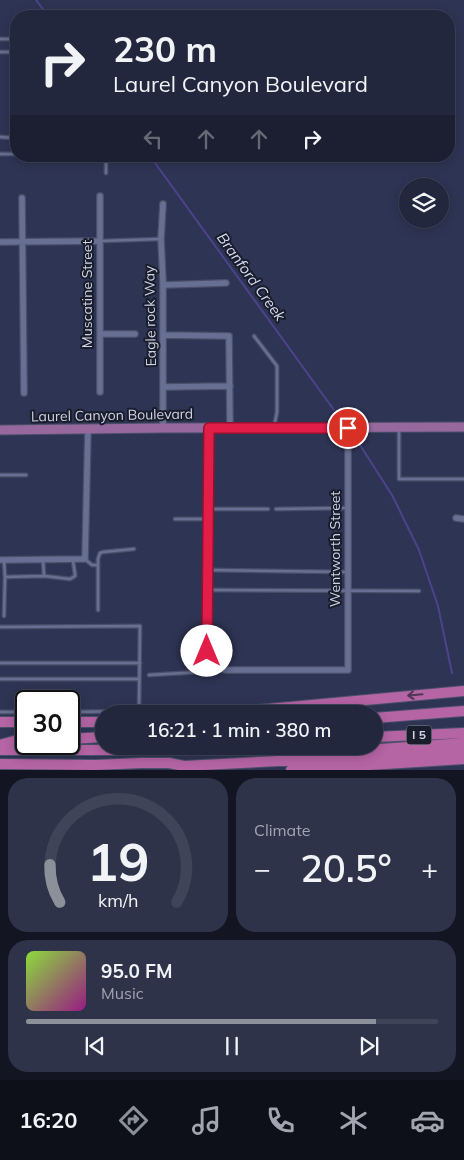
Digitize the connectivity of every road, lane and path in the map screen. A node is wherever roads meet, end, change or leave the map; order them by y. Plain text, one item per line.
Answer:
1 (106, 162) edge
2 (106, 173) dead end
3 (100, 196) dead end
4 (22, 198) dead end
5 (163, 204) dead end
6 (161, 239) junction
7 (100, 241) junction
8 (0, 242) edge
9 (23, 242) junction
10 (226, 283) dead end
11 (163, 285) junction
12 (100, 334) junction
13 (135, 334) dead end
14 (163, 335) junction
15 (254, 336) dead end
16 (230, 386) junction
17 (164, 387) junction
18 (100, 392) dead end
19 (24, 393) dead end
20 (399, 427) junction
21 (464, 427) edge
22 (163, 428) junction
23 (209, 428) junction
24 (230, 428) junction
25 (274, 428) junction
26 (348, 428) junction
27 (88, 429) junction
28 (0, 430) edge
29 (26, 474) dead end
30 (0, 475) edge
31 (464, 479) edge
32 (348, 508) junction
33 (208, 509) junction
34 (268, 509) dead end
35 (276, 509) dead end
36 (456, 518) dead end
37 (208, 519) junction
38 (464, 519) edge
39 (175, 520) dead end
40 (134, 549) dead end
41 (72, 559) junction
42 (85, 559) junction
43 (2, 560) edge
44 (43, 560) junction
45 (98, 566) junction
46 (208, 570) junction
47 (348, 572) junction
48 (44, 576) junction
49 (5, 577) junction
50 (207, 590) junction
51 (348, 591) junction
52 (419, 591) dead end
53 (98, 610) dead end
54 (4, 616) dead end
55 (0, 627) edge
56 (0, 663) edge
57 (140, 663) junction
58 (212, 664) junction
59 (149, 675) dead end
60 (0, 679) edge
61 (139, 679) junction
62 (464, 691) edge
63 (312, 705) edge
64 (464, 711) edge
65 (0, 712) edge
66 (15, 712) edge
67 (80, 712) edge
68 (383, 717) edge
69 (0, 722) edge
70 (15, 722) edge
71 (80, 722) edge
72 (95, 722) edge
73 (464, 733) edge
74 (383, 737) edge
75 (80, 738) edge
76 (95, 738) edge
77 (15, 741) edge
78 (464, 743) edge
79 (0, 746) edge
80 (0, 750) edge
81 (95, 750) edge
82 (464, 751) edge
83 (464, 759) edge
84 (169, 763) junction
85 (0, 764) edge
86 (291, 770) edge

1 - 2 lane
3 - 7 street, Muscatine Street
4 - 9 street
5 - 6 street, Eagle rock Way
6 - 7 lane
6 - 11 street, Eagle rock Way
7 - 9 street
7 - 12 street, Muscatine Street
8 - 9 street
9 - 19 street
10 - 11 street
11 - 14 street, Eagle rock Way
12 - 13 street
12 - 18 street, Muscatine Street
14 - 16 street
14 - 17 street, Eagle rock Way
15 - 25 lane
16 - 17 street
16 - 24 street
17 - 22 street, Eagle rock Way
20 - 21 main road, Laurel Canyon Boulevard
20 - 26 main road, Laurel Canyon Boulevard
20 - 31 lane
22 - 23 main road, Laurel Canyon Boulevard
22 - 27 main road, Laurel Canyon Boulevard
23 - 24 main road, Laurel Canyon Boulevard
23 - 33 street
24 - 25 main road, Laurel Canyon Boulevard
25 - 26 main road, Laurel Canyon Boulevard
26 - 32 street, Wentworth Street
27 - 28 main road, Laurel Canyon Boulevard
27 - 42 street
29 - 30 lane
32 - 35 lane
32 - 47 street, Wentworth Street
33 - 34 lane
33 - 37 street
36 - 38 street
37 - 39 lane
37 - 46 street
40 - 45 lane
41 - 42 street
41 - 44 street
41 - 48 lane
42 - 45 lane
43 - 44 street
43 - 49 lane
44 - 48 lane
45 - 53 lane
46 - 47 lane
46 - 50 street
47 - 51 street, Wentworth Street
48 - 49 lane
49 - 54 lane
50 - 51 lane
50 - 58 street
51 - 52 lane
51 - 58 street, Wentworth Street
55 - 57 lane
56 - 57 lane
57 - 61 lane
58 - 59 lane
60 - 61 lane
61 - 67 lane
62 -> 63 highway
64 - 68 highway
65 - 66 lane
69 - 70 highway
71 - 72 highway
73 - 74 highway, I 5
75 - 76 highway
77 - 79 highway
78 - 84 highway
80 - 81 highway
82 - 84 highway
83 - 86 highway
84 - 85 highway

